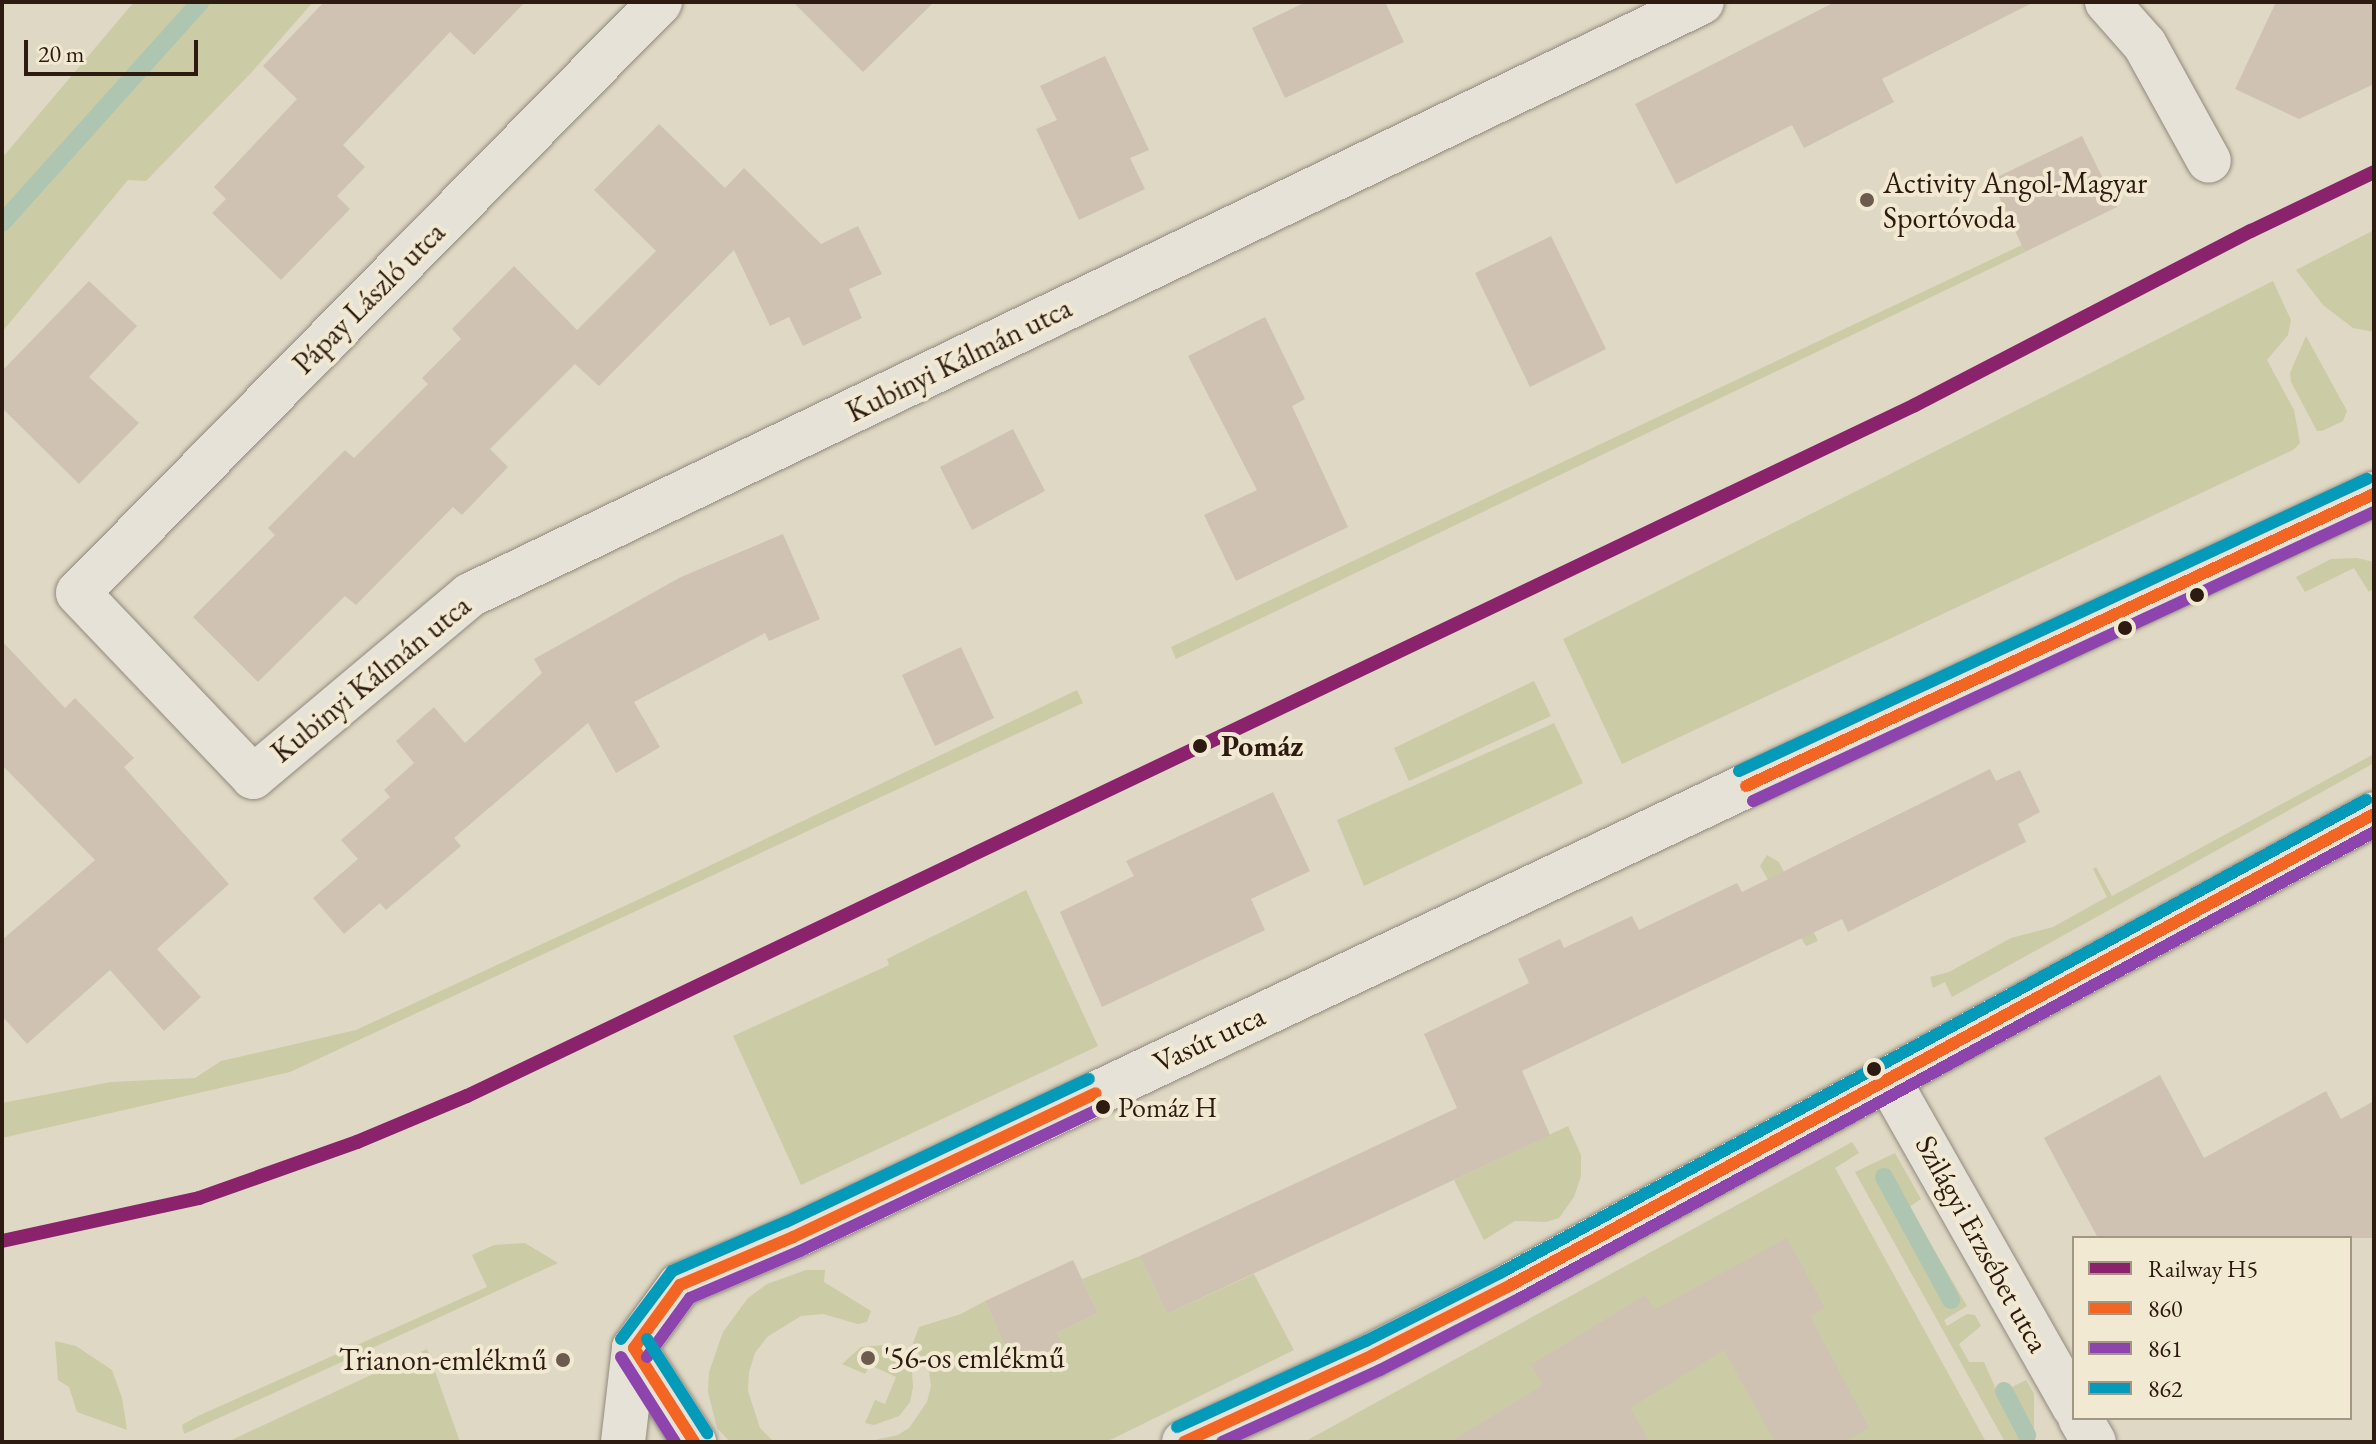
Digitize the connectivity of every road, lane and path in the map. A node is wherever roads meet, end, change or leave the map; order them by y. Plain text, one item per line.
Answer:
1 (660, 2) edge
2 (1702, 2) edge
3 (2107, 2) edge
4 (2209, 161) dead end
5 (2374, 494) edge
6 (253, 777) joint
7 (2374, 814) edge
8 (1889, 1081) junction
9 (634, 1348) junction
10 (2072, 1403) edge
11 (2081, 1420) edge
12 (623, 1442) edge
13 (694, 1442) edge
14 (1184, 1442) edge
15 (2094, 1442) edge

1 - 6 street, Pápay László utca
2 - 6 street, Kubinyi Kálmán utca
3 - 4 street
5 - 9 street, Vasút utca
7 - 8 street
8 - 10 street, Szilágyi Erzsébet utca
8 - 14 street
9 - 12 street
9 - 13 street
11 - 15 street

